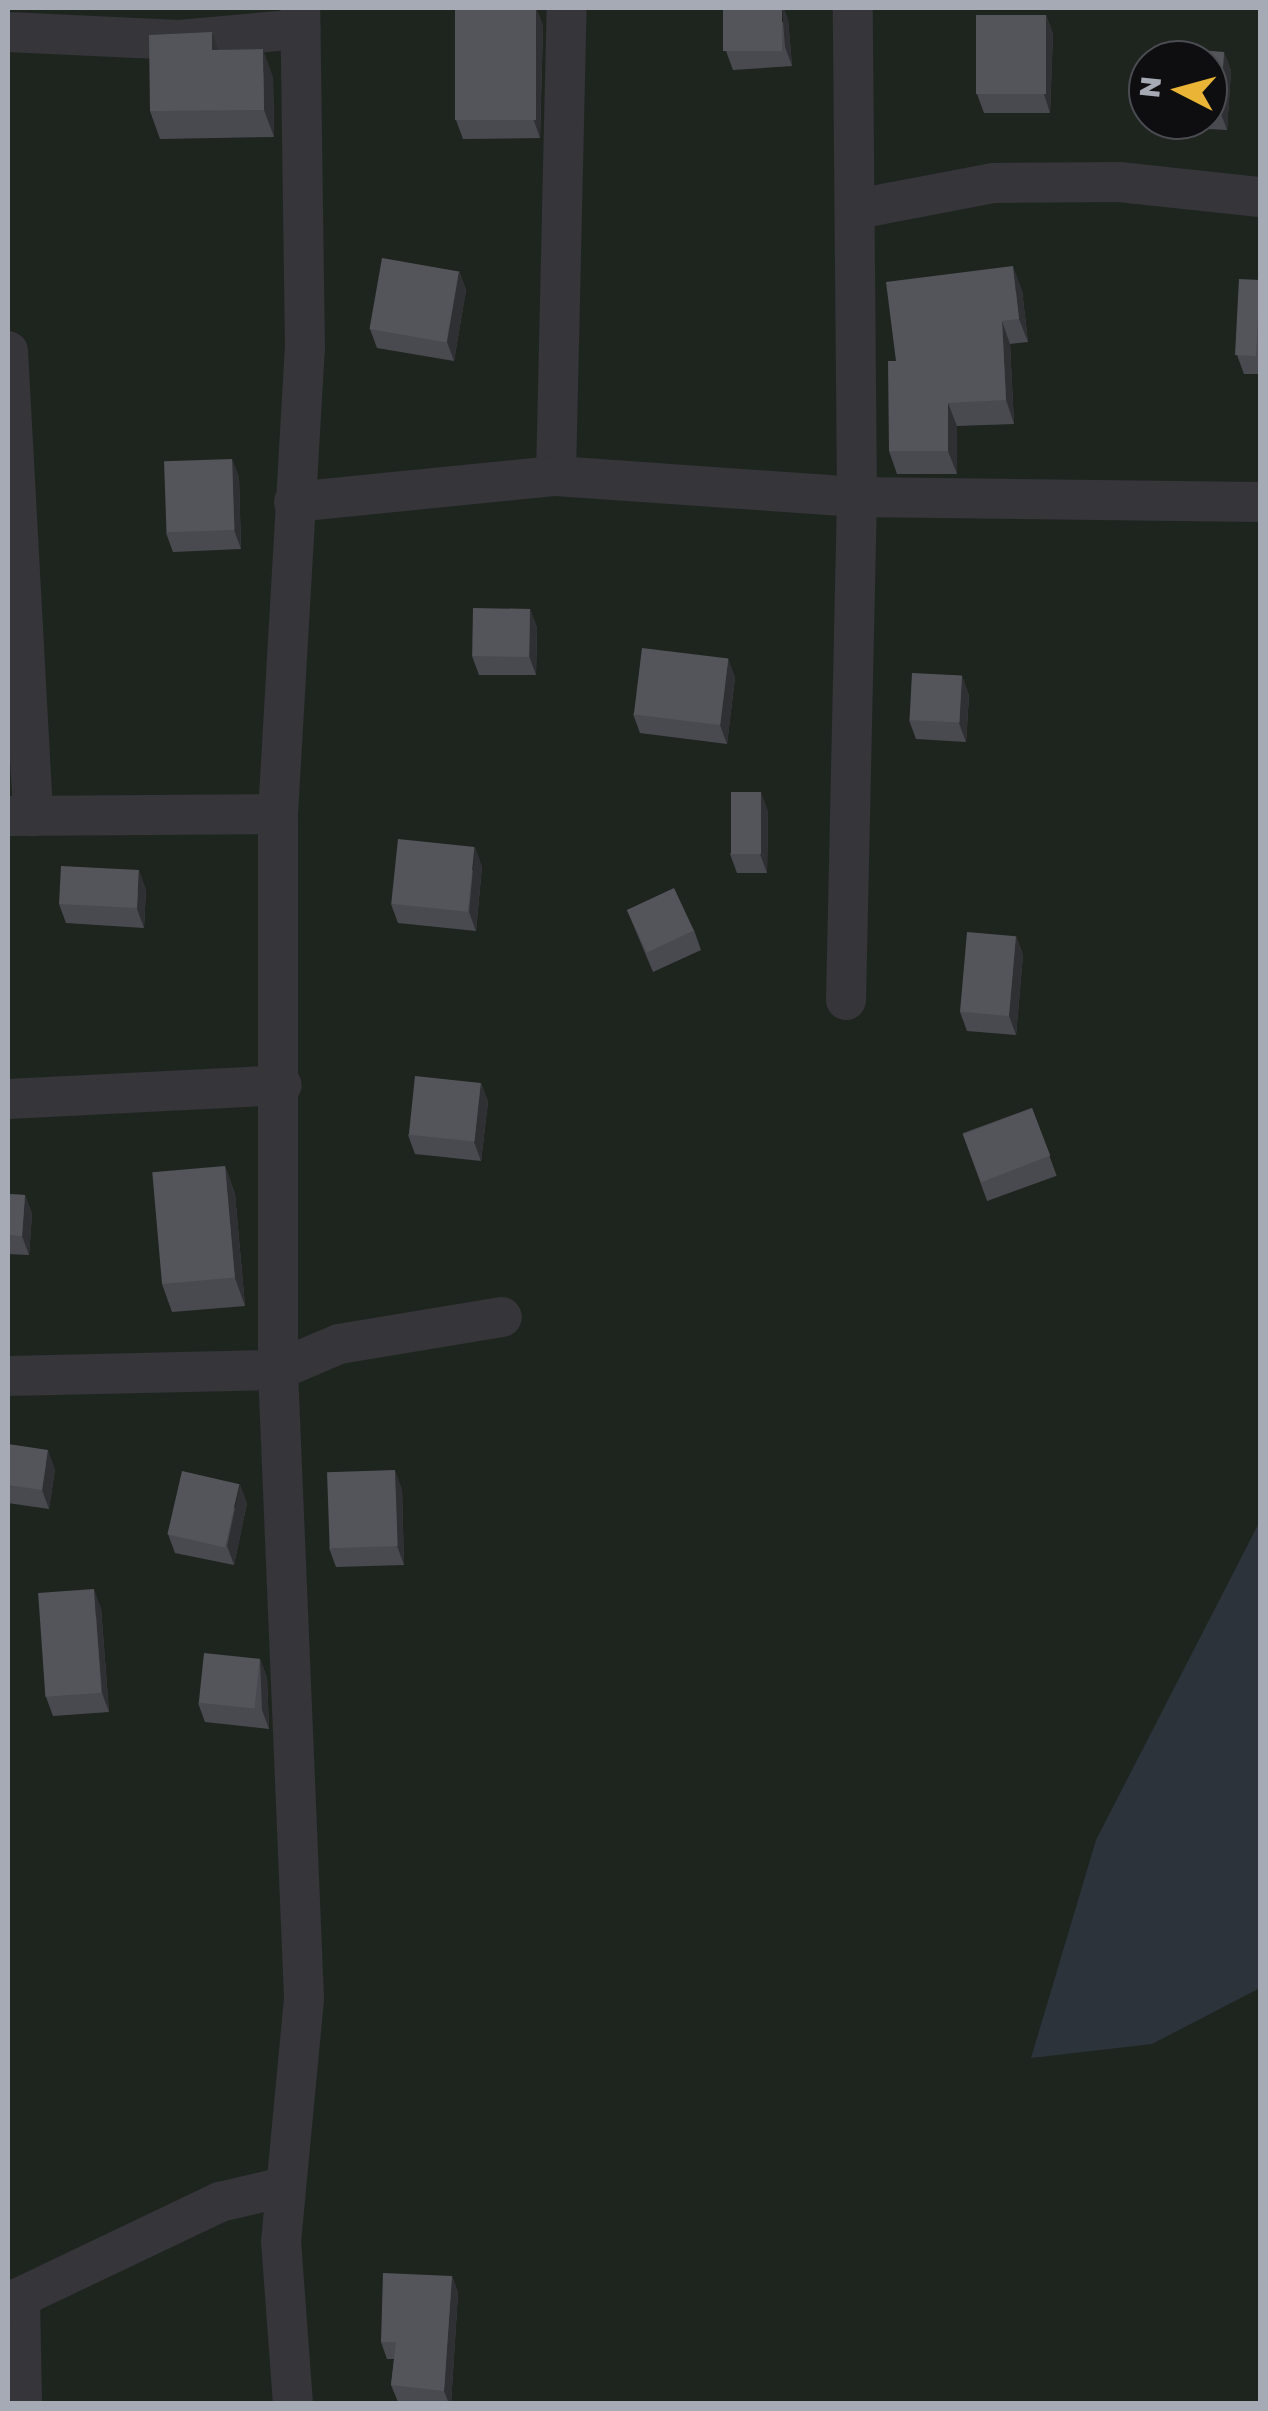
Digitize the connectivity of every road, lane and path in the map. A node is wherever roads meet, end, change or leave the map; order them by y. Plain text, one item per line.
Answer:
1 (567, 8) edge
2 (853, 8) edge
3 (301, 18) edge
4 (8, 32) edge
5 (1260, 198) edge
6 (857, 208) junction
7 (8, 352) edge
8 (556, 476) junction
9 (857, 496) junction
10 (294, 502) junction
11 (1260, 502) edge
12 (278, 814) junction
13 (20, 816) edge
14 (846, 1000) dead end
15 (282, 1085) junction
16 (8, 1099) edge
17 (502, 1317) dead end
18 (278, 1370) junction
19 (8, 1376) edge
20 (284, 2187) junction
21 (14, 2300) edge
22 (22, 2404) edge
23 (293, 2404) edge

1 - 8 street
2 - 6 street
3 - 4 street
3 - 10 street
5 - 6 street
6 - 9 street
7 - 13 street
8 - 9 street
8 - 10 street
9 - 11 street
9 - 14 street
10 - 12 street
12 - 13 street
12 - 15 street
15 - 16 street
15 - 18 street
17 - 18 street
18 - 19 street
18 - 20 street
20 - 21 street
20 - 23 street
21 - 22 street

